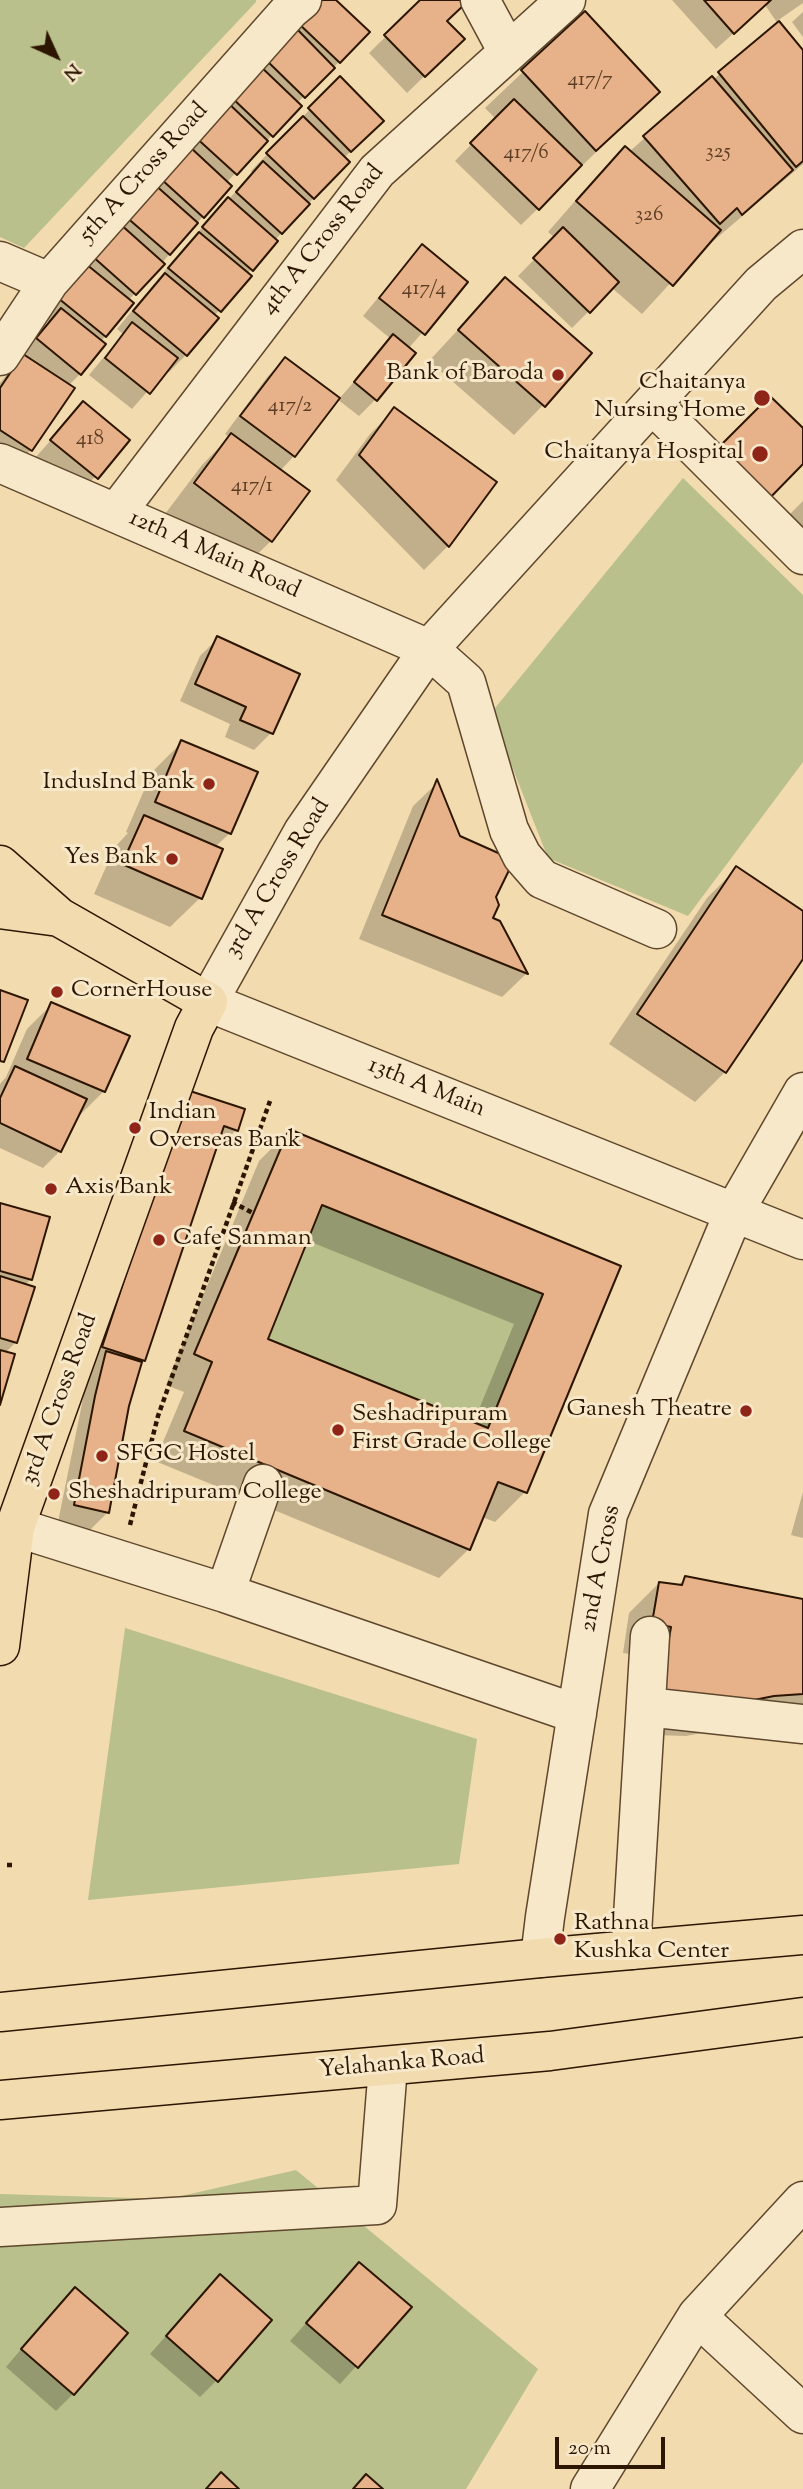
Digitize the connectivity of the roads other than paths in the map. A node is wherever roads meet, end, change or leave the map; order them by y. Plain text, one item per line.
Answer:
1 (480, 0) edge
2 (566, 0) edge
3 (293, 3) edge
4 (508, 52) junction
5 (803, 249) edge
6 (0, 261) edge
7 (49, 282) junction
8 (0, 356) edge
9 (652, 404) junction
10 (0, 463) edge
11 (116, 513) junction
12 (803, 555) edge
13 (429, 649) junction
14 (0, 865) edge
15 (0, 909) edge
16 (59, 917) junction
17 (657, 929) dead end
18 (208, 1002) junction
19 (803, 1092) edge
20 (734, 1212) junction
21 (803, 1240) edge
22 (263, 1483) dead end
23 (15, 1527) junction
24 (225, 1593) junction
25 (650, 1636) dead end
26 (0, 1646) edge
27 (647, 1707) junction
28 (578, 1714) junction
29 (803, 1724) edge
30 (803, 1935) edge
31 (631, 1950) junction
32 (540, 1958) junction
33 (0, 2012) edge
34 (803, 2017) edge
35 (388, 2066) junction
36 (0, 2101) edge
37 (803, 2201) edge
38 (0, 2227) edge
39 (697, 2316) junction
40 (803, 2414) edge
41 (590, 2489) edge

1 - 4 street
2 - 4 street, 4th A Cross Road
3 - 7 street, 5th A Cross Road
4 - 11 street, 4th A Cross Road
5 - 9 street, 3rd A Cross Road
6 - 7 street
7 - 8 street, 5th A Cross Road
9 - 12 street
9 - 13 street, 3rd A Cross Road
10 - 11 street, 12th A Main Road
11 - 13 street, 12th A Main Road
13 - 17 street, 12th A Main Road
13 - 18 street, 3rd A Cross Road
14 - 16 main road
15 - 16 main road
16 - 18 main road, 13th A Main
18 - 20 street, 13th A Main
18 - 23 main road, 3rd A Cross Road
19 - 20 street, 2nd A Cross
20 - 21 street, 13th A Main
20 - 28 street, 2nd A Cross
22 - 24 street
23 - 24 street
23 - 26 main road, 3rd A Cross Road
24 - 28 street
25 - 27 street
27 - 29 street
27 - 31 street
28 - 32 street, 2nd A Cross
30 - 31 main road
31 - 32 main road
32 - 33 main road
34 - 35 main road, Yelahanka Road
35 - 36 main road, Yelahanka Road
35 - 38 street
37 - 39 street
39 - 40 street
39 - 41 street

